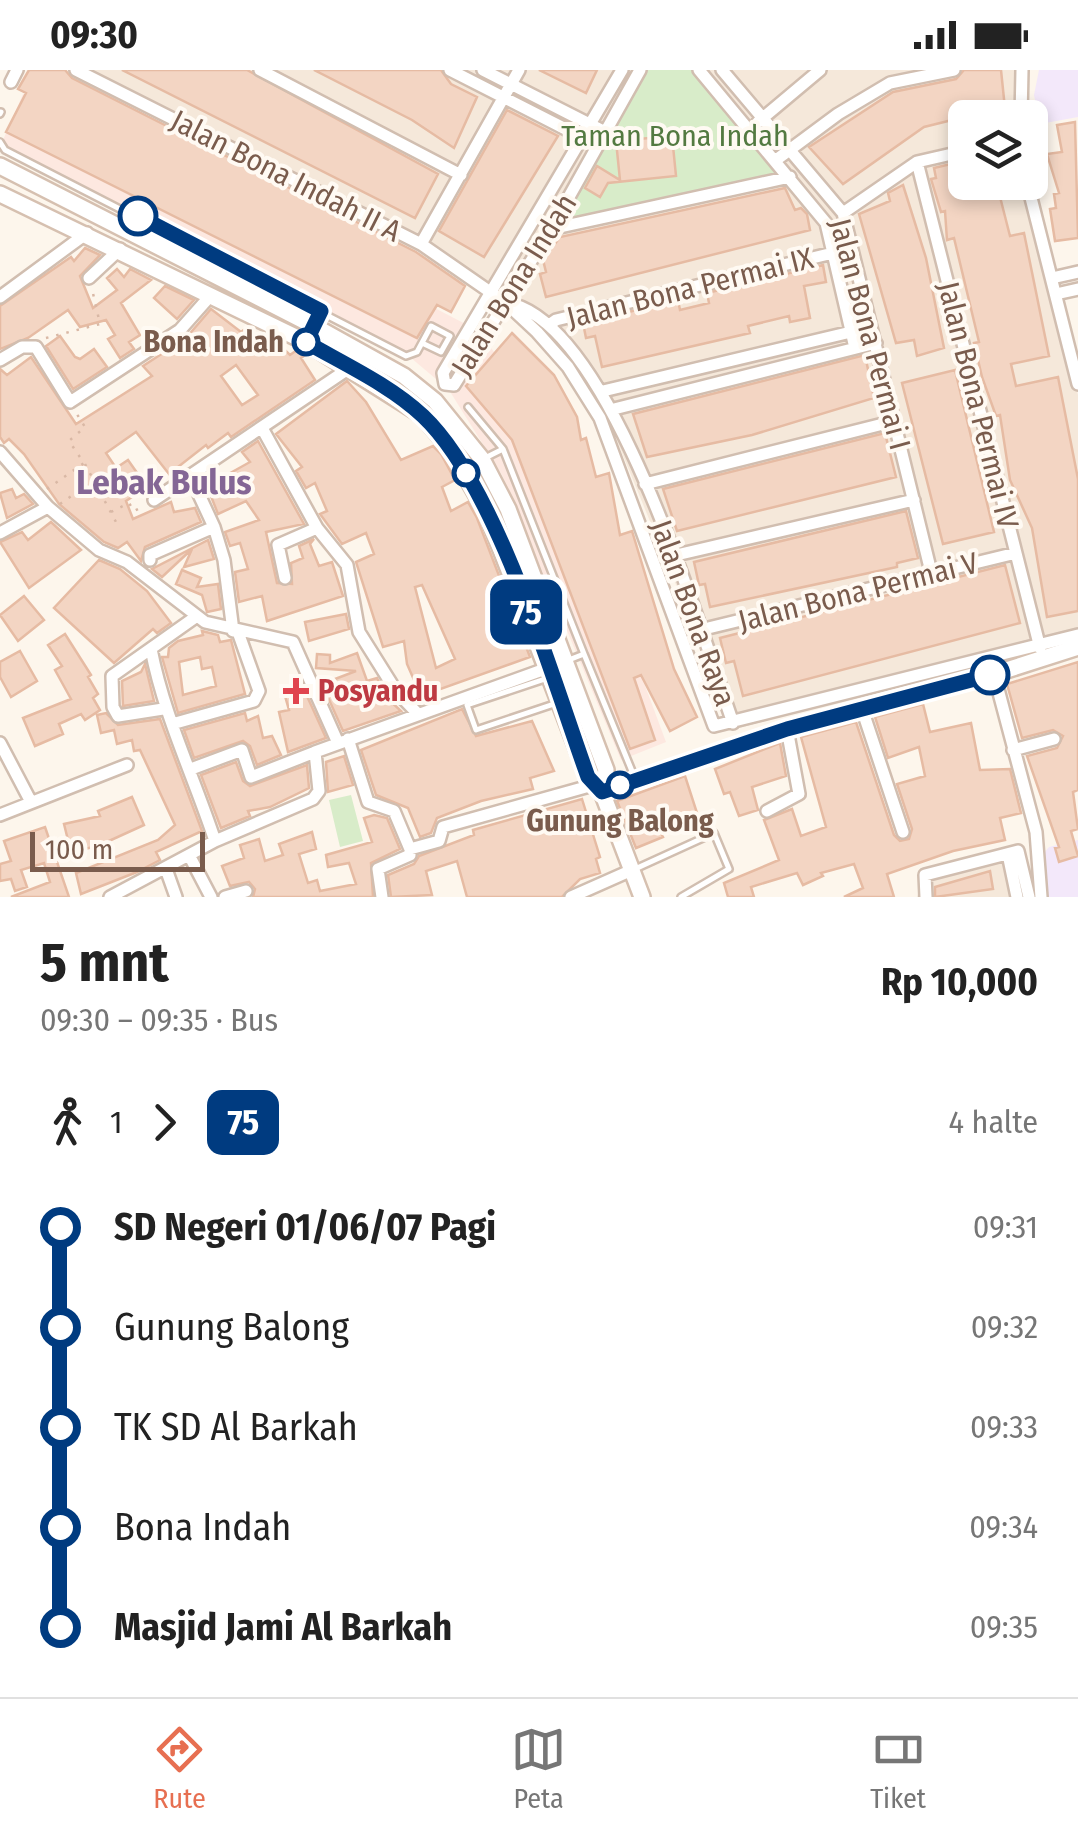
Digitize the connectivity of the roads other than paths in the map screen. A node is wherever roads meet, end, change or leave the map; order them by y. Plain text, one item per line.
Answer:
1 (76, 70) edge
2 (260, 70) edge
3 (450, 70) edge
4 (483, 70) edge
5 (519, 70) edge
6 (622, 70) edge
7 (640, 70) edge
8 (699, 70) edge
9 (722, 70) edge
10 (820, 70) edge
11 (954, 70) edge
12 (1022, 70) edge
13 (512, 85) junction
14 (505, 98) junction
15 (1022, 100) edge
16 (763, 119) junction
17 (592, 125) junction
18 (750, 130) junction
19 (607, 133) junction
20 (584, 139) junction
21 (0, 142) edge
22 (599, 147) junction
23 (789, 150) junction
24 (948, 155) edge
25 (776, 160) junction
26 (916, 162) junction
27 (0, 166) edge
28 (461, 175) junction
29 (790, 177) junction
30 (0, 194) edge
31 (1032, 200) edge
32 (103, 207) junction
33 (843, 213) junction
34 (552, 229) junction
35 (87, 233) junction
36 (421, 244) junction
37 (120, 249) junction
38 (833, 253) junction
39 (1078, 272) edge
40 (89, 278) road end
41 (1052, 278) junction
42 (1078, 289) edge
43 (491, 293) junction
44 (1056, 294) junction
45 (210, 295) junction
46 (0, 297) edge
47 (506, 303) junction
48 (318, 318) junction
49 (549, 325) junction
50 (852, 332) junction
51 (306, 342) junction
52 (422, 343) junction
53 (876, 343) junction
54 (855, 348) junction
55 (0, 360) edge
56 (350, 367) junction
57 (1078, 384) edge
58 (602, 390) junction
59 (468, 406) dead end
60 (614, 409) junction
61 (895, 421) junction
62 (262, 428) junction
63 (503, 450) junction
64 (0, 452) edge
65 (482, 459) junction
66 (190, 475) junction
67 (645, 484) junction
68 (154, 500) road end
69 (914, 500) junction
70 (50, 509) junction
71 (214, 527) junction
72 (316, 528) junction
73 (0, 534) edge
74 (1016, 554) junction
75 (672, 556) junction
76 (150, 560) dead end
77 (932, 576) junction
78 (285, 578) dead end
79 (197, 616) junction
80 (700, 630) junction
81 (236, 631) junction
82 (1078, 635) edge
83 (1078, 646) edge
84 (1040, 648) junction
85 (152, 649) junction
86 (584, 654) junction
87 (566, 660) junction
88 (550, 673) junction
89 (994, 674) junction
90 (560, 702) junction
91 (163, 709) junction
92 (862, 709) junction
93 (418, 714) junction
94 (587, 720) junction
95 (733, 723) junction
96 (172, 724) junction
97 (569, 726) junction
98 (787, 729) junction
99 (594, 739) junction
100 (1054, 740) dead end
101 (343, 741) junction
102 (0, 742) edge
103 (1013, 750) junction
104 (316, 752) junction
105 (127, 765) dead end
106 (191, 769) junction
107 (629, 782) junction
108 (598, 789) junction
109 (31, 802) junction
110 (767, 811) dead end
111 (0, 814) edge
112 (903, 832) dead end
113 (215, 841) junction
114 (410, 849) junction
115 (1008, 854) junction
116 (190, 855) junction
117 (166, 869) junction
118 (632, 870) junction
119 (246, 891) dead end
120 (110, 897) edge
121 (176, 897) edge
122 (211, 897) edge
123 (225, 897) edge
124 (382, 897) edge
125 (572, 897) edge
126 (642, 897) edge
127 (682, 897) edge
128 (926, 897) edge
129 (1017, 897) edge
130 (1029, 897) edge
131 (1041, 897) edge

1 - 36 street, Jalan Bona Indah II A
2 - 28 street
3 - 14 street
4 - 13 street
5 - 13 street
6 - 17 street, Jalan Bona Indah
7 - 19 street, Jalan Bona Indah
8 - 18 street, Jalan Bona Permai I
9 - 16 street, Jalan Bona Permai I
10 - 16 street
11 - 23 street
12 - 15 street
13 - 14 street
13 - 17 street
14 - 20 street
14 - 28 street
16 - 18 street
16 - 23 street, Jalan Bona Permai I
17 - 19 street
17 - 20 street, Jalan Bona Indah
18 - 25 street, Jalan Bona Permai I
19 - 22 street, Jalan Bona Indah
20 - 22 street
20 - 43 street, Jalan Bona Indah
21 - 32 lane
22 - 34 street, Jalan Bona Indah
23 - 25 street
23 - 33 street, Jalan Bona Permai I
24 - 26 street
25 - 29 street, Jalan Bona Permai I
26 - 33 street
26 - 74 street, Jalan Bona Permai IV
27 - 32 main road
28 - 36 street
29 - 34 street
29 - 38 street, Jalan Bona Permai I
30 - 35 main road
31 - 41 street
32 - 35 lane
32 - 48 main road
33 - 53 street, Jalan Bona Permai I
34 - 47 street, Jalan Bona Indah
35 - 37 main road
35 - 46 street
36 - 43 street, Jalan Bona Indah II A
37 - 40 street
37 - 45 main road
38 - 49 street, Jalan Bona Permai IX
38 - 50 street, Jalan Bona Permai I
39 - 41 street
41 - 44 street
42 - 44 street
43 - 47 street, Jalan Bona Raya
43 - 47 street, Jalan Bona Indah
44 - 57 street
45 - 51 main road
45 - 55 street
47 - 49 street, Jalan Bona Raya
47 - 95 street, Jalan Bona Raya
48 - 51 lane
48 - 52 lane
48 - 65 main road
49 - 58 street, Jalan Bona Raya
50 - 54 street, Jalan Bona Permai I
50 - 58 street
51 - 56 main road
52 - 52 lane
53 - 54 street
53 - 61 street, Jalan Bona Permai I
54 - 60 street
56 - 62 street
56 - 88 main road
58 - 60 street, Jalan Bona Raya
59 - 63 lane
60 - 67 street, Jalan Bona Raya
61 - 67 street
61 - 69 street, Jalan Bona Permai I
62 - 66 street
62 - 72 street
63 - 65 lane
63 - 86 lane
64 - 70 street
65 - 87 main road
66 - 68 street
66 - 71 street
67 - 75 street, Jalan Bona Raya
69 - 75 street
69 - 77 street, Jalan Bona Permai I
70 - 73 street
70 - 79 street
71 - 76 street
71 - 81 street
72 - 78 street
72 - 93 street
74 - 77 street, Jalan Bona Permai V
74 - 84 street, Jalan Bona Permai IV
75 - 80 street, Jalan Bona Raya
77 - 80 street, Jalan Bona Permai V
79 - 81 street
79 - 85 street
80 - 95 street, Jalan Bona Raya
81 - 96 street
81 - 101 street
82 - 84 street
83 - 89 main road
84 - 95 street
85 - 91 street
85 - 91 street
86 - 87 lane
86 - 107 lane
87 - 94 main road
88 - 90 main road
88 - 90 lane
88 - 93 street
89 - 92 main road
89 - 103 street
90 - 97 main road
91 - 96 street
92 - 98 main road
92 - 112 street
93 - 101 street
94 - 97 main road
94 - 99 main road
96 - 106 street
97 - 108 main road
98 - 107 main road
98 - 110 street
99 - 107 main road
99 - 108 main road
100 - 103 street
101 - 104 street
101 - 114 street
102 - 109 street
103 - 131 street
104 - 106 street
104 - 113 street
105 - 109 street
106 - 113 street
107 - 108 main road
108 - 114 street
108 - 118 main road
109 - 111 street
113 - 116 street
114 - 124 street
115 - 128 street
115 - 129 street
115 - 130 street
116 - 117 street
116 - 122 street
117 - 120 street
117 - 121 street
118 - 125 street
118 - 126 main road
118 - 127 lane
119 - 123 street

